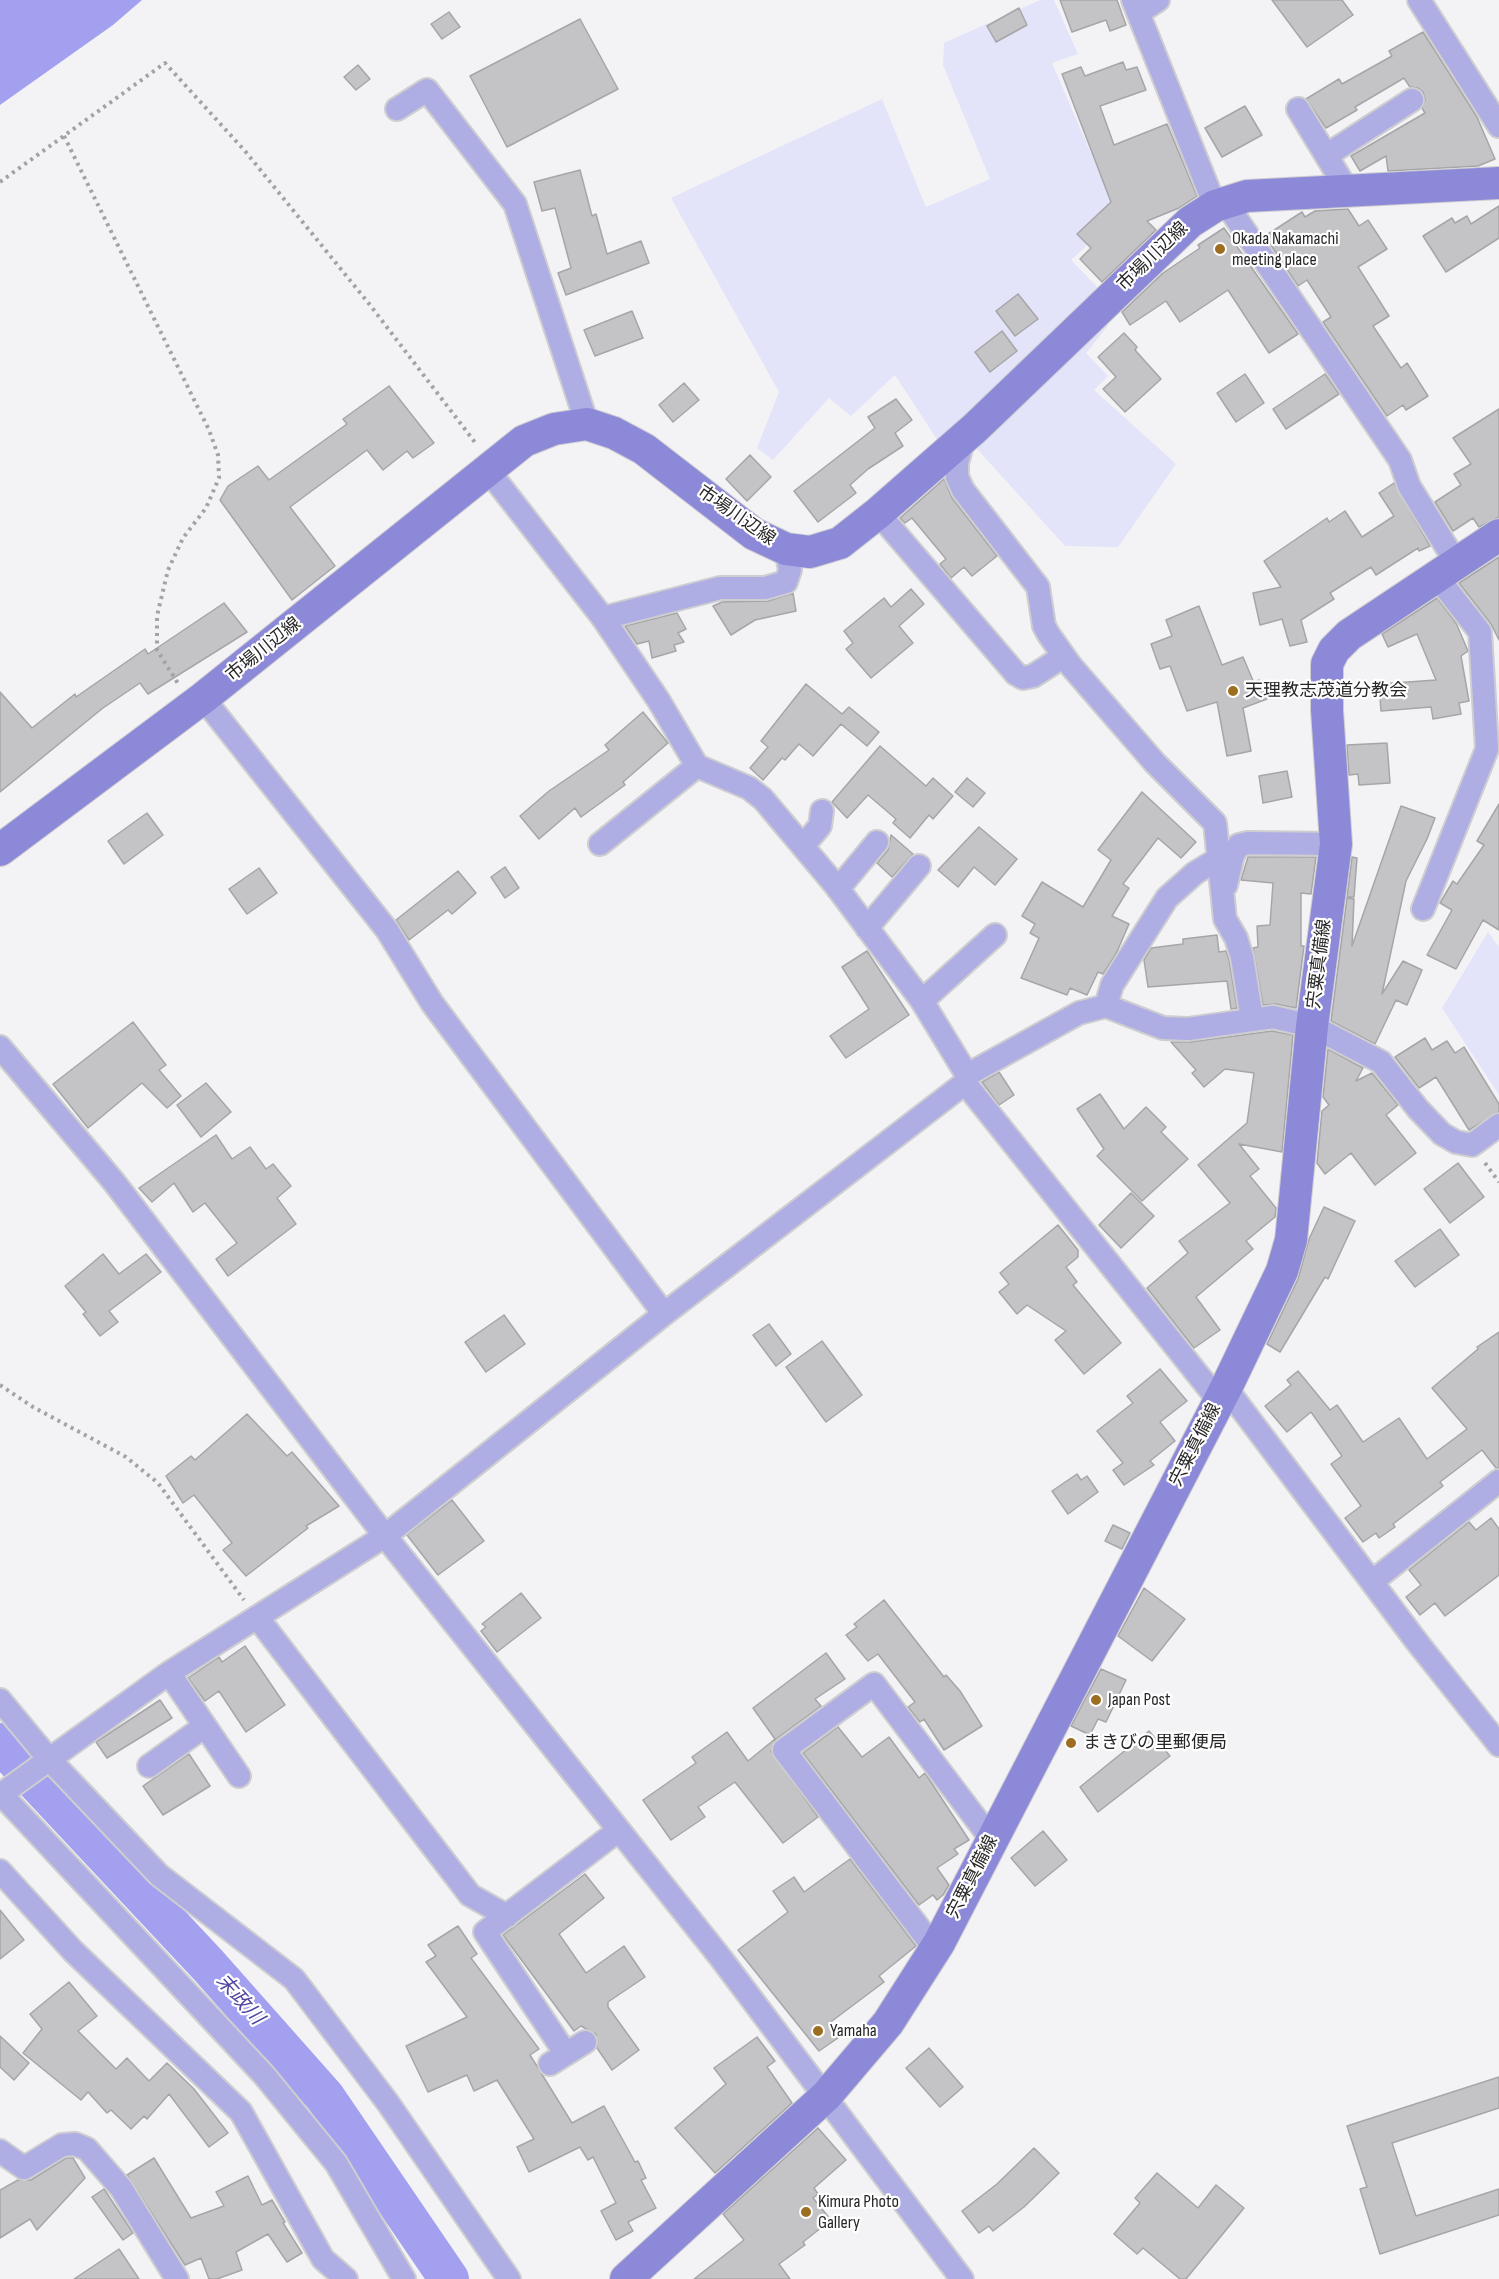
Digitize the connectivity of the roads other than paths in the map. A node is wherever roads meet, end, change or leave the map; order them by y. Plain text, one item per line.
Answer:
1 (1158, 0) edge
2 (1419, 0) edge
3 (1135, 7) edge
4 (1412, 100) dead end
5 (397, 109) dead end
6 (1298, 109) dead end
7 (1499, 126) edge
8 (1327, 155) junction
9 (1499, 183) edge
10 (1349, 193) junction
11 (1220, 204) junction
12 (587, 424) junction
13 (964, 437) junction
14 (489, 467) junction
15 (878, 513) junction
16 (1499, 535) edge
17 (786, 549) junction
18 (1447, 570) junction
19 (603, 618) junction
20 (1064, 656) junction
21 (198, 702) junction
22 (697, 766) junction
23 (822, 811) dead end
24 (877, 842) dead end
25 (600, 844) dead end
26 (1336, 844) junction
27 (803, 846) junction
28 (0, 850) edge
29 (1218, 859) junction
30 (919, 866) dead end
31 (838, 889) junction
32 (1222, 900) junction
33 (1423, 909) dead end
34 (867, 928) junction
35 (995, 935) dead end
36 (922, 1001) junction
37 (1106, 1006) junction
38 (1252, 1018) junction
39 (1312, 1026) junction
40 (0, 1047) edge
41 (966, 1079) junction
42 (1499, 1125) edge
43 (664, 1314) junction
44 (1222, 1395) junction
45 (1499, 1482) edge
46 (385, 1536) junction
47 (1373, 1581) junction
48 (257, 1617) junction
49 (169, 1673) junction
50 (0, 1701) edge
51 (205, 1726) junction
52 (1499, 1745) edge
53 (45, 1761) junction
54 (149, 1766) dead end
55 (239, 1776) dead end
56 (4, 1792) edge
57 (619, 1830) junction
58 (992, 1840) junction
59 (0, 1871) edge
60 (507, 1916) junction
61 (935, 1949) junction
62 (585, 2042) dead end
63 (826, 2096) junction
64 (0, 2151) edge
65 (177, 2279) edge
66 (346, 2279) edge
67 (404, 2279) edge
68 (509, 2279) edge
69 (626, 2279) edge
70 (962, 2279) edge

1 - 3 street
2 - 7 street
3 - 11 street
4 - 8 street
5 - 12 street
6 - 8 street
8 - 10 street
9 - 10 main road, 市場川辺線
10 - 11 main road, 市場川辺線
11 - 13 main road, 市場川辺線
11 - 18 street
12 - 14 main road, 市場川辺線
12 - 17 main road, 市場川辺線
13 - 15 main road, 市場川辺線
13 - 20 street
14 - 19 street
14 - 21 main road, 市場川辺線
15 - 17 main road, 市場川辺線
15 - 20 street
16 - 18 main road, 宍粟真備線
17 - 19 street
18 - 26 main road, 宍粟真備線
18 - 33 street
19 - 22 street
20 - 29 street
21 - 28 main road, 市場川辺線
21 - 43 street
22 - 25 street
22 - 27 street
23 - 27 street
24 - 31 street
26 - 32 street
26 - 39 main road, 宍粟真備線
27 - 31 street
29 - 32 street
29 - 37 street
30 - 34 street
31 - 34 street
32 - 38 street
34 - 36 street
35 - 36 street
36 - 41 street
37 - 38 street
37 - 41 street
38 - 39 street
39 - 42 street
39 - 44 main road, 宍粟真備線
40 - 46 street
41 - 43 street
41 - 44 street
43 - 46 street
44 - 47 street
44 - 58 main road, 宍粟真備線
45 - 47 street
46 - 48 street
46 - 57 street
47 - 52 street
48 - 49 street
48 - 60 street
49 - 51 street
49 - 53 street
50 - 53 street
51 - 54 street
51 - 55 street
53 - 56 street
53 - 68 street
56 - 67 street
57 - 60 street
57 - 63 street
58 - 61 main road, 宍粟真備線
58 - 61 street
59 - 66 street
60 - 62 street
61 - 63 main road, 宍粟真備線
63 - 69 main road, 宍粟真備線
63 - 70 street
64 - 65 street

